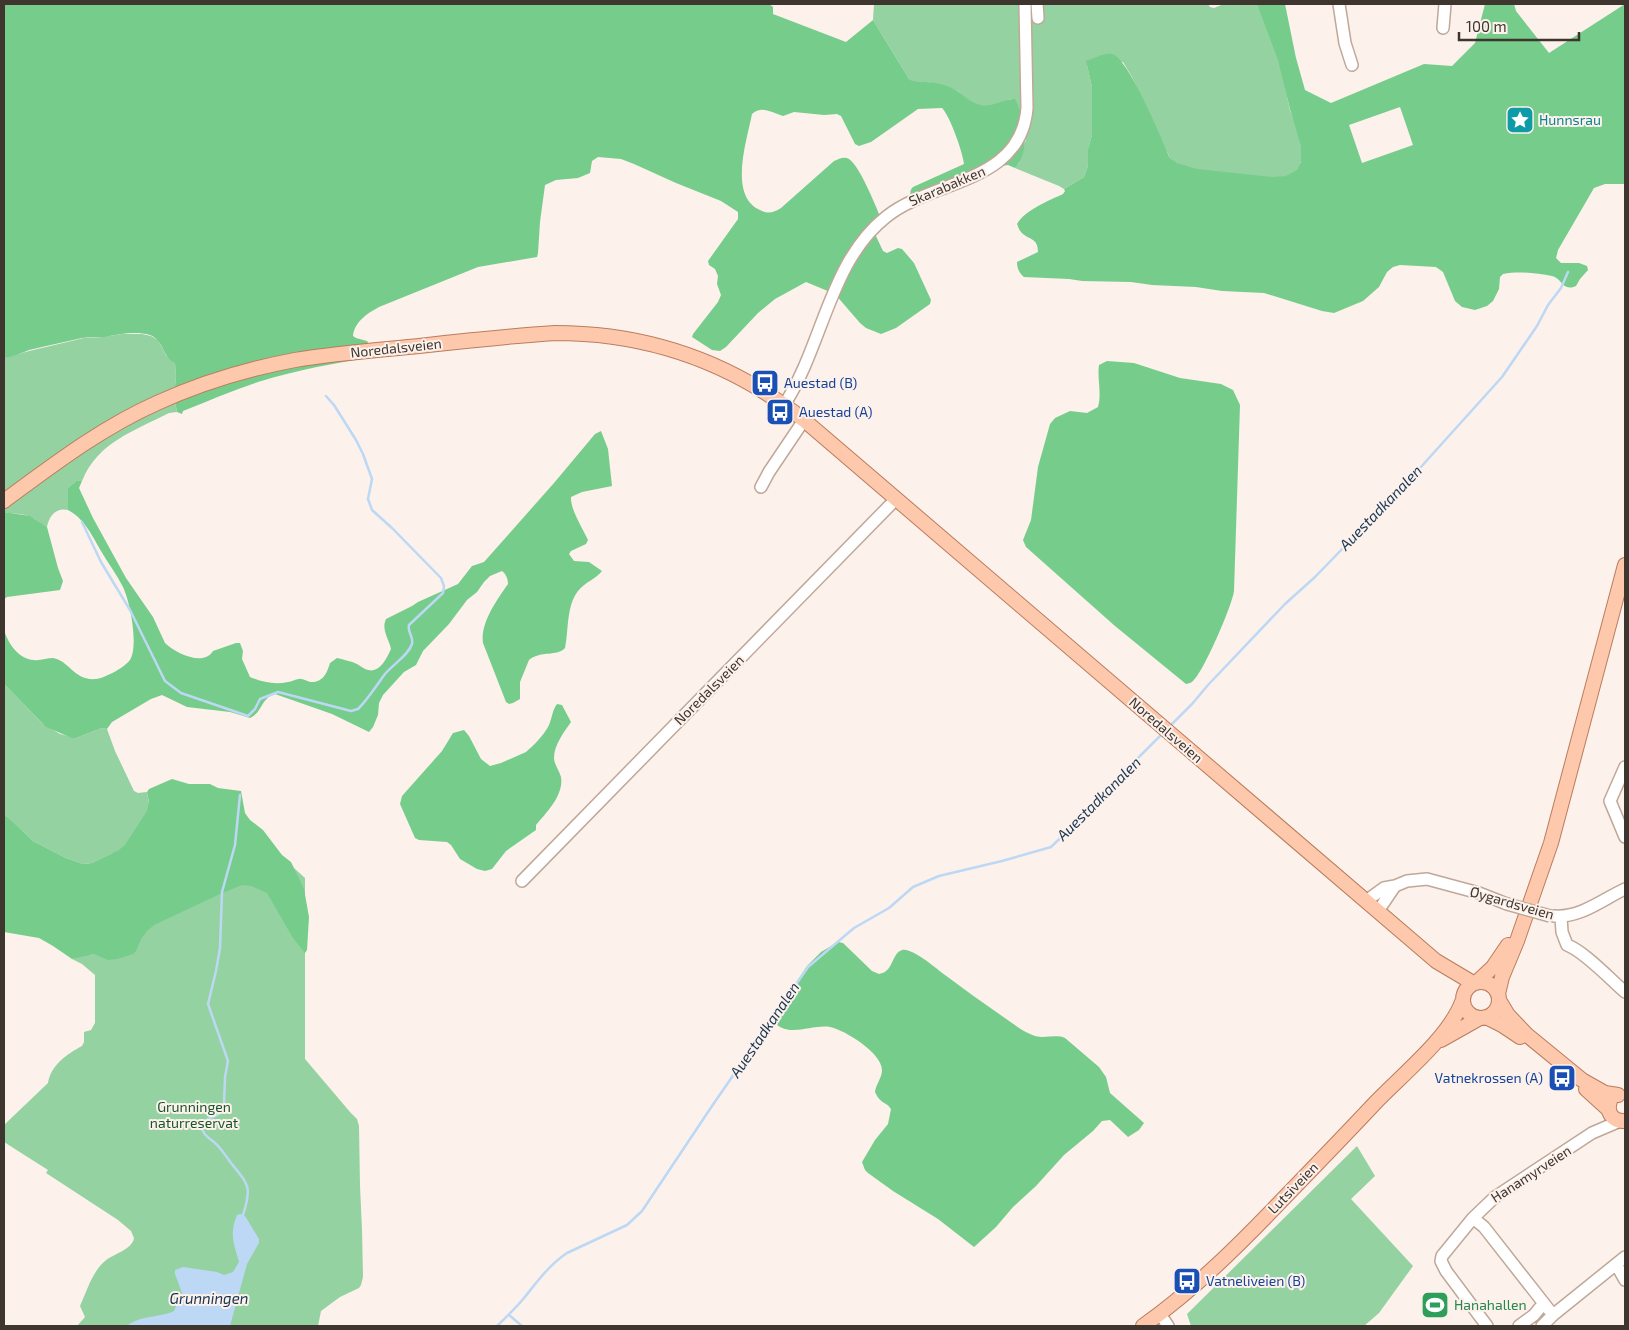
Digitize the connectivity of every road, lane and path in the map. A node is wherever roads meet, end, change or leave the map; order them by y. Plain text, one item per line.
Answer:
1 (1025, 4) edge
2 (1037, 4) edge
3 (1339, 4) edge
4 (1445, 4) edge
5 (1038, 18) dead end
6 (1443, 28) dead end
7 (1352, 65) dead end
8 (784, 405) junction
9 (804, 420) junction
10 (761, 487) dead end
11 (896, 499) junction
12 (4, 500) edge
13 (1625, 565) edge
14 (1625, 767) edge
15 (1625, 833) edge
16 (522, 881) dead end
17 (1395, 886) junction
18 (1625, 889) edge
19 (1366, 901) junction
20 (1378, 911) junction
21 (1555, 916) junction
22 (1522, 924) junction
23 (1436, 961) junction
24 (1476, 982) junction
25 (1625, 992) edge
26 (1499, 997) junction
27 (1463, 998) junction
28 (1483, 1018) junction
29 (1436, 1042) junction
30 (1623, 1094) edge
31 (1619, 1118) edge
32 (1473, 1218) junction
33 (1625, 1256) edge
34 (1616, 1264) junction
35 (1625, 1280) edge
36 (1544, 1304) junction
37 (1160, 1314) junction
38 (1553, 1315) junction
39 (1144, 1326) edge
40 (1168, 1326) edge
41 (1487, 1326) edge
42 (1519, 1326) edge
43 (1542, 1326) edge

1 - 8 street, Skarabakken
2 - 5 street
3 - 7 street
4 - 6 street
8 - 9 main road, Noredalsveien
8 - 12 main road, Noredalsveien
9 - 10 street
9 - 11 main road, Noredalsveien
11 - 16 street, Noredalsveien
11 - 19 main road, Noredalsveien
13 - 22 main road
14 - 15 street
17 - 19 street, Øygardsveien
17 - 20 street
17 - 21 street, Øygardsveien, bridge
18 - 21 street, Øygardsveien
19 - 20 main road, Noredalsveien
20 - 23 main road, Noredalsveien
21 - 25 street
22 - 24 main road
22 - 26 main road
23 - 24 main road, Noredalsveien
23 - 27 main road, Noredalsveien
24 - 26 main road
24 - 27 main road
26 - 28 main road
26 - 30 main road
27 - 28 main road
27 - 29 main road, Lutsiveien
28 - 29 main road, Lutsiveien
28 - 31 main road
29 - 37 main road, Lutsiveien
30 - 31 main road
31 - 32 street, Hanamyrveien
32 - 36 street
32 - 41 street, Hanamyrveien
33 - 34 street
34 - 35 street
34 - 38 street
36 - 38 street
36 - 42 street
37 - 39 main road, Lutsiveien
37 - 40 street
38 - 43 street

